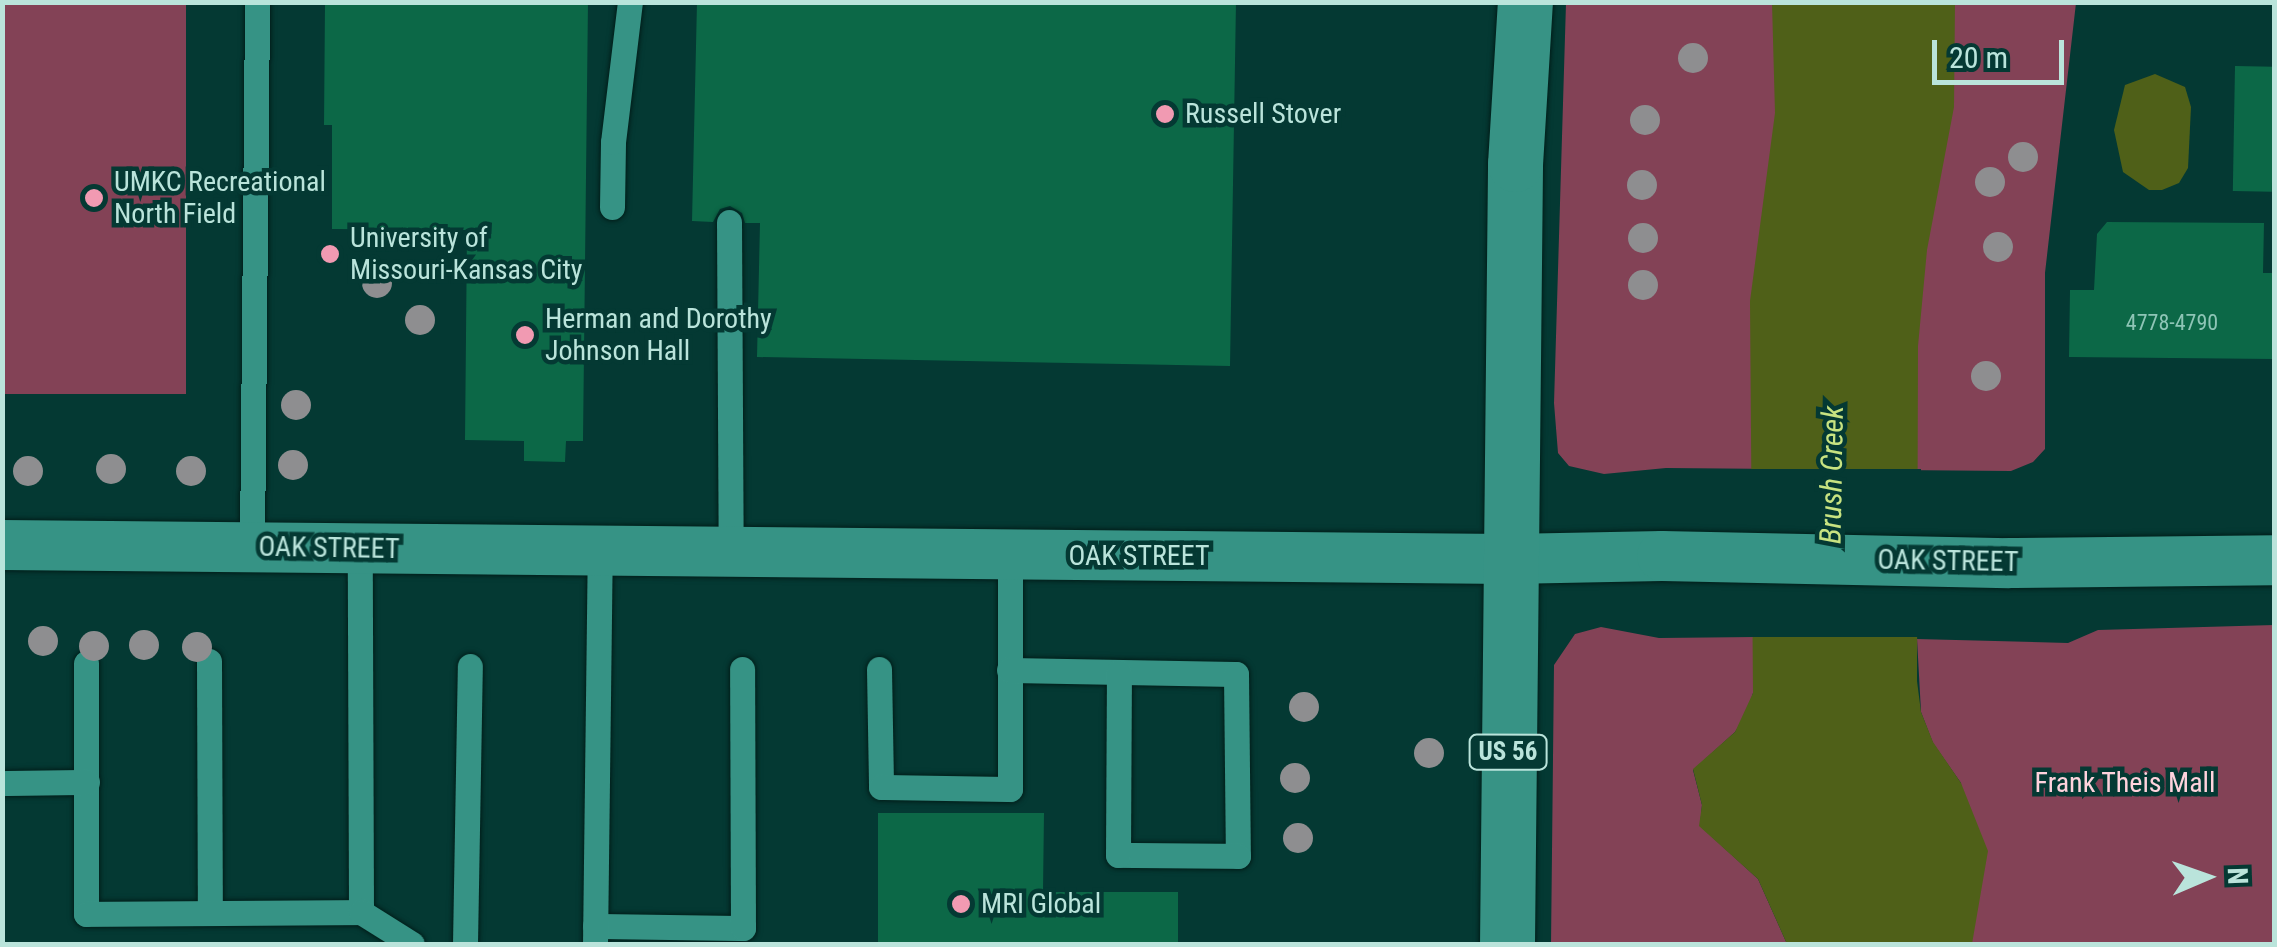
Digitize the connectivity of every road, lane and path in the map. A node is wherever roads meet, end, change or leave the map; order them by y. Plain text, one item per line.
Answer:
1 (257, 2) edge
2 (630, 2) edge
3 (1525, 2) edge
4 (612, 206) dead end
5 (729, 222) dead end
6 (2, 545) edge
7 (252, 547) junction
8 (360, 548) junction
9 (600, 550) junction
10 (731, 552) junction
11 (1010, 555) junction
12 (1510, 559) junction
13 (2274, 560) edge
14 (209, 661) dead end
15 (86, 663) dead end
16 (470, 666) dead end
17 (742, 668) dead end
18 (879, 669) dead end
19 (1009, 670) junction
20 (1120, 672) junction
21 (87, 782) junction
22 (2, 783) edge
23 (361, 912) junction
24 (210, 913) junction
25 (595, 935) edge
26 (412, 944) edge
27 (465, 944) edge
28 (1507, 944) edge

1 - 7 lane
2 - 4 lane
3 - 12 highway, US 56
5 - 10 lane
6 - 7 street, OAK STREET
7 - 8 street, OAK STREET
8 - 9 street, OAK STREET
8 - 23 lane
9 - 10 street, OAK STREET
9 - 25 lane
10 - 11 street, OAK STREET
11 - 12 street, OAK STREET
11 - 19 lane
12 - 13 street, OAK STREET
12 - 28 highway, US 56
14 - 24 lane
15 - 21 lane
16 - 27 lane
17 - 25 lane
18 - 19 lane
19 - 20 lane
20 - 20 lane
21 - 22 lane
21 - 24 lane
23 - 24 lane
23 - 26 lane

